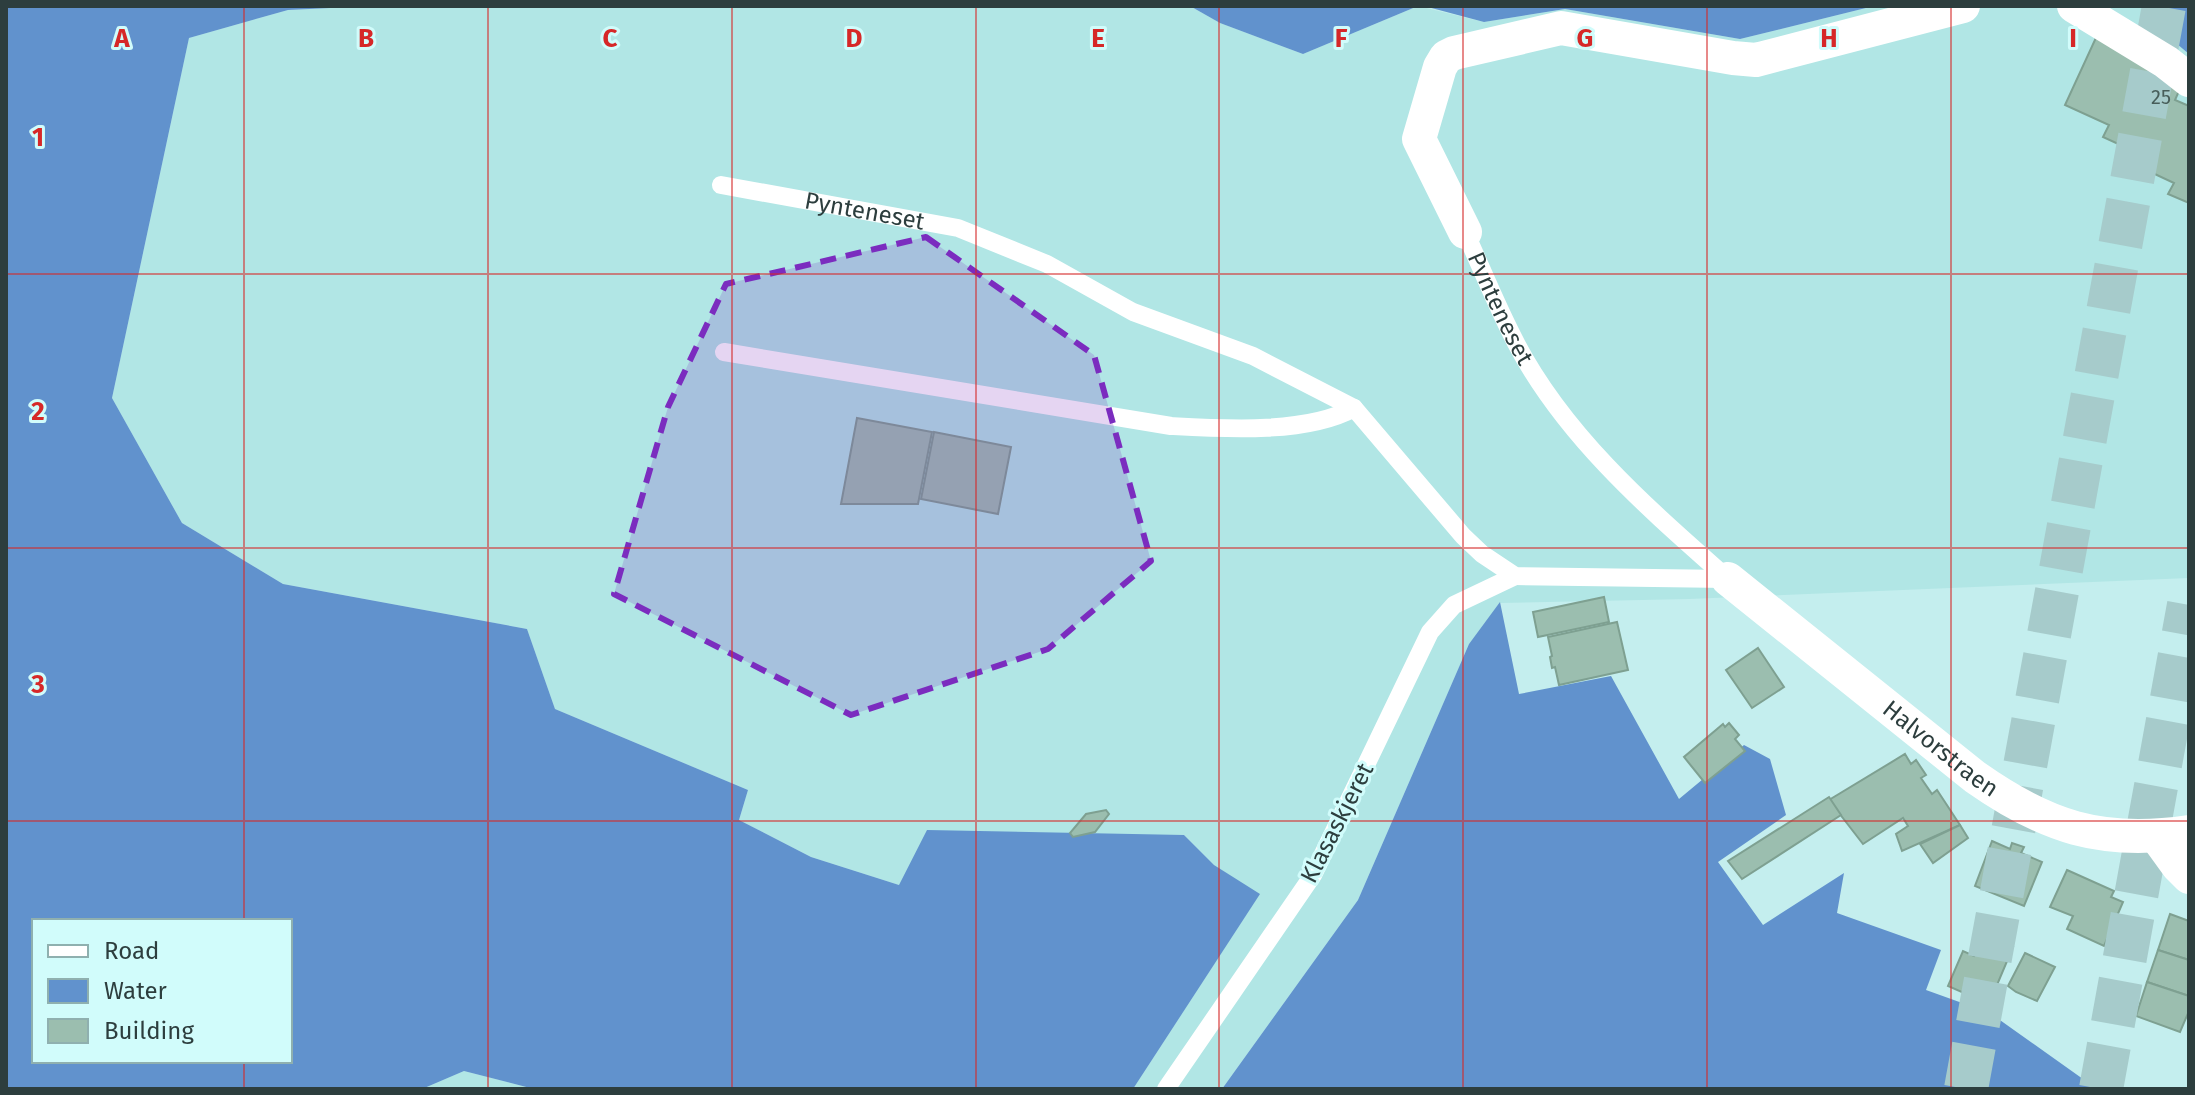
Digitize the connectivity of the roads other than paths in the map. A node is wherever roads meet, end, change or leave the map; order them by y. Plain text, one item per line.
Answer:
1 (1963, 6) edge
2 (2074, 6) edge
3 (2189, 80) edge
4 (721, 185) dead end
5 (1465, 232) joint
6 (724, 352) dead end
7 (1354, 408) junction
8 (1515, 576) junction
9 (1728, 579) junction
10 (2173, 834) edge
11 (2189, 877) edge
12 (1166, 1089) edge

1 - 5 street, Pynteneset
2 - 3 street
4 - 7 lane, Pynteneset
5 - 9 lane, Pynteneset
6 - 7 lane
7 - 8 lane, Pynteneset
8 - 9 lane
8 - 12 lane, Klasaskjeret
9 - 10 street, Halvorstraen
10 - 11 street

